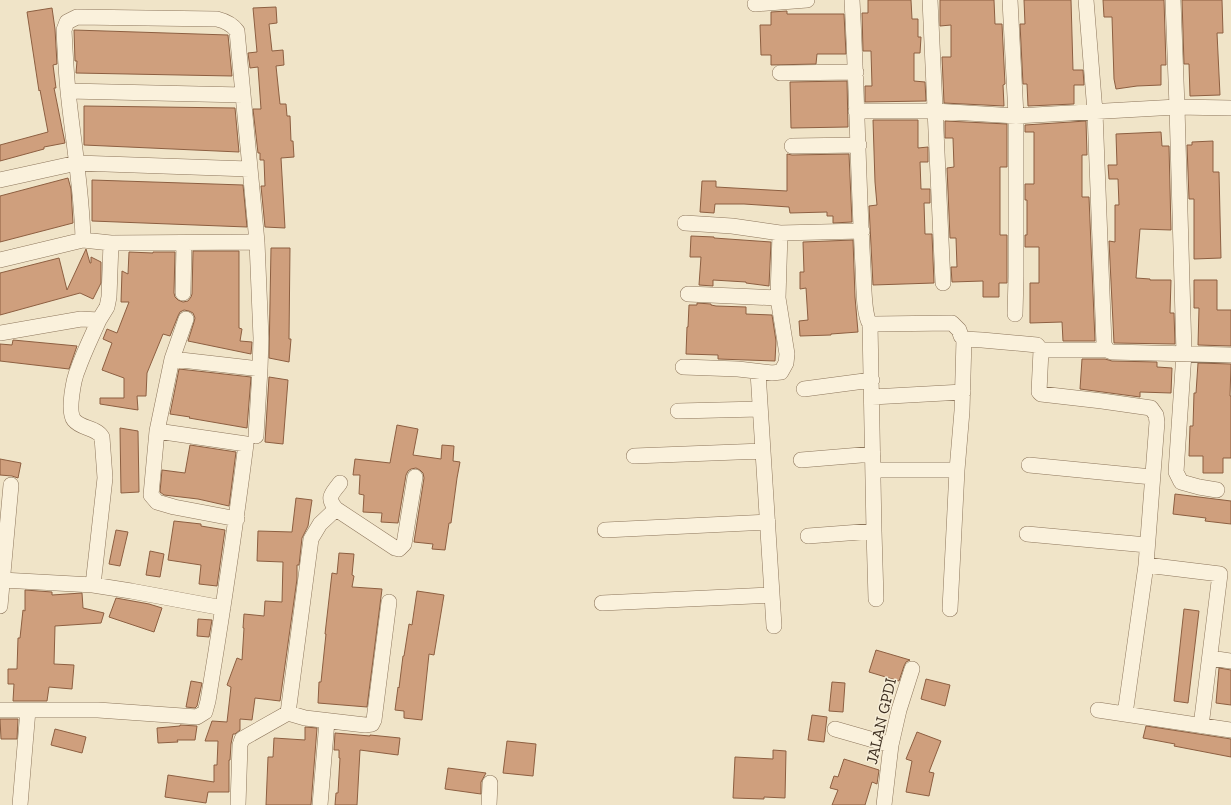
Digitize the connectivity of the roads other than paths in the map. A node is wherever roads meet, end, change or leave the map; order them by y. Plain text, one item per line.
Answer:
1 (807, 0) edge
2 (852, 0) edge
3 (930, 0) edge
4 (1010, 0) edge
5 (1086, 0) edge
6 (1173, 0) edge
7 (786, 1) edge
8 (755, 4) dead end
9 (856, 72) junction
10 (780, 73) dead end
11 (68, 90) junction
12 (243, 95) junction
13 (1177, 107) junction
14 (1231, 108) edge
15 (856, 111) junction
16 (935, 111) junction
17 (1095, 112) junction
18 (1016, 116) junction
19 (859, 145) junction
20 (792, 146) dead end
21 (77, 163) junction
22 (249, 169) junction
23 (0, 180) edge
24 (685, 223) dead end
25 (862, 230) junction
26 (780, 233) junction
27 (83, 240) junction
28 (257, 242) junction
29 (111, 243) junction
30 (184, 243) junction
31 (0, 260) edge
32 (943, 282) dead end
33 (183, 293) dead end
34 (688, 294) dead end
35 (778, 298) junction
36 (1015, 314) dead end
37 (100, 320) junction
38 (186, 320) dead end
39 (870, 324) junction
40 (0, 333) edge
41 (964, 339) junction
42 (1041, 350) junction
43 (1107, 350) junction
44 (1184, 353) junction
45 (1231, 355) edge
46 (172, 359) junction
47 (683, 367) dead end
48 (260, 369) junction
49 (758, 372) junction
50 (872, 380) junction
51 (804, 389) dead end
52 (962, 392) junction
53 (872, 397) junction
54 (760, 409) junction
55 (678, 411) dead end
56 (157, 431) junction
57 (256, 436) dead end
58 (763, 451) junction
59 (873, 454) junction
60 (634, 456) dead end
61 (801, 460) dead end
62 (1029, 465) dead end
63 (873, 470) junction
64 (957, 470) junction
65 (415, 477) dead end
66 (1152, 477) junction
67 (340, 483) dead end
68 (11, 485) dead end
69 (1218, 490) dead end
70 (329, 516) junction
71 (237, 519) junction
72 (768, 522) junction
73 (605, 530) dead end
74 (874, 531) junction
75 (1027, 534) dead end
76 (808, 536) dead end
77 (1147, 545) junction
78 (1146, 565) junction
79 (2, 580) junction
80 (93, 585) junction
81 (1225, 590) edge
82 (772, 595) junction
83 (876, 598) dead end
84 (389, 602) dead end
85 (602, 603) dead end
86 (0, 606) edge
87 (223, 608) junction
88 (950, 609) dead end
89 (774, 626) dead end
90 (1210, 658) junction
91 (1231, 661) edge
92 (912, 668) dead end
93 (0, 710) edge
94 (28, 710) junction
95 (1098, 710) dead end
96 (288, 713) junction
97 (1125, 714) junction
98 (327, 721) junction
99 (1201, 726) junction
100 (835, 729) dead end
101 (1231, 730) edge
102 (891, 745) junction
103 (490, 783) dead end
104 (20, 805) edge
105 (238, 805) edge
106 (320, 805) edge
107 (489, 805) edge
108 (884, 805) edge

1 - 7 street
2 - 9 street
3 - 16 street
4 - 18 street
5 - 17 street
6 - 13 street
7 - 8 street
9 - 10 street
9 - 15 street
11 - 12 street
11 - 12 street
11 - 21 street
12 - 22 street
13 - 14 street
13 - 17 street
13 - 44 street
15 - 16 street
15 - 19 street
16 - 18 street
16 - 32 street
17 - 18 street
17 - 43 street
18 - 36 street
19 - 20 street
19 - 25 street
21 - 22 street
21 - 23 street
21 - 27 street
22 - 28 street
24 - 26 street
25 - 26 street
25 - 39 street
26 - 35 street
27 - 29 street
27 - 31 street
28 - 30 street
28 - 48 street
29 - 30 street
29 - 37 street
30 - 33 street
34 - 35 street
35 - 49 street
37 - 40 street
37 - 80 street
38 - 46 street
39 - 41 street
39 - 50 street
41 - 42 street
41 - 52 street
42 - 43 street
42 - 66 street
43 - 44 street
44 - 45 street
44 - 69 street
46 - 48 street
46 - 56 street
47 - 49 street
48 - 57 street
49 - 54 street
50 - 51 street
50 - 53 street
52 - 53 street
52 - 64 street
53 - 59 street
54 - 55 street
54 - 58 street
56 - 71 street
56 - 71 street
58 - 60 street
58 - 72 street
59 - 61 street
59 - 63 street
62 - 66 street
63 - 64 street
63 - 74 street
64 - 88 street
65 - 70 street
66 - 77 street
67 - 70 street
68 - 79 street
70 - 96 street
71 - 87 street
72 - 73 street
72 - 82 street
74 - 76 street
74 - 83 street
75 - 77 street
77 - 78 street
78 - 81 street
78 - 97 street
79 - 80 street
79 - 86 street
80 - 87 street
81 - 90 street
82 - 85 street
82 - 89 street
84 - 98 street
87 - 94 street
90 - 91 street
90 - 99 street
92 - 102 street, JALAN GPDI
93 - 94 street
94 - 104 street
95 - 97 street
96 - 98 street
96 - 105 street
97 - 99 street
98 - 106 street
99 - 101 street
100 - 102 street
102 - 108 street, JALAN GPDI
103 - 107 street

